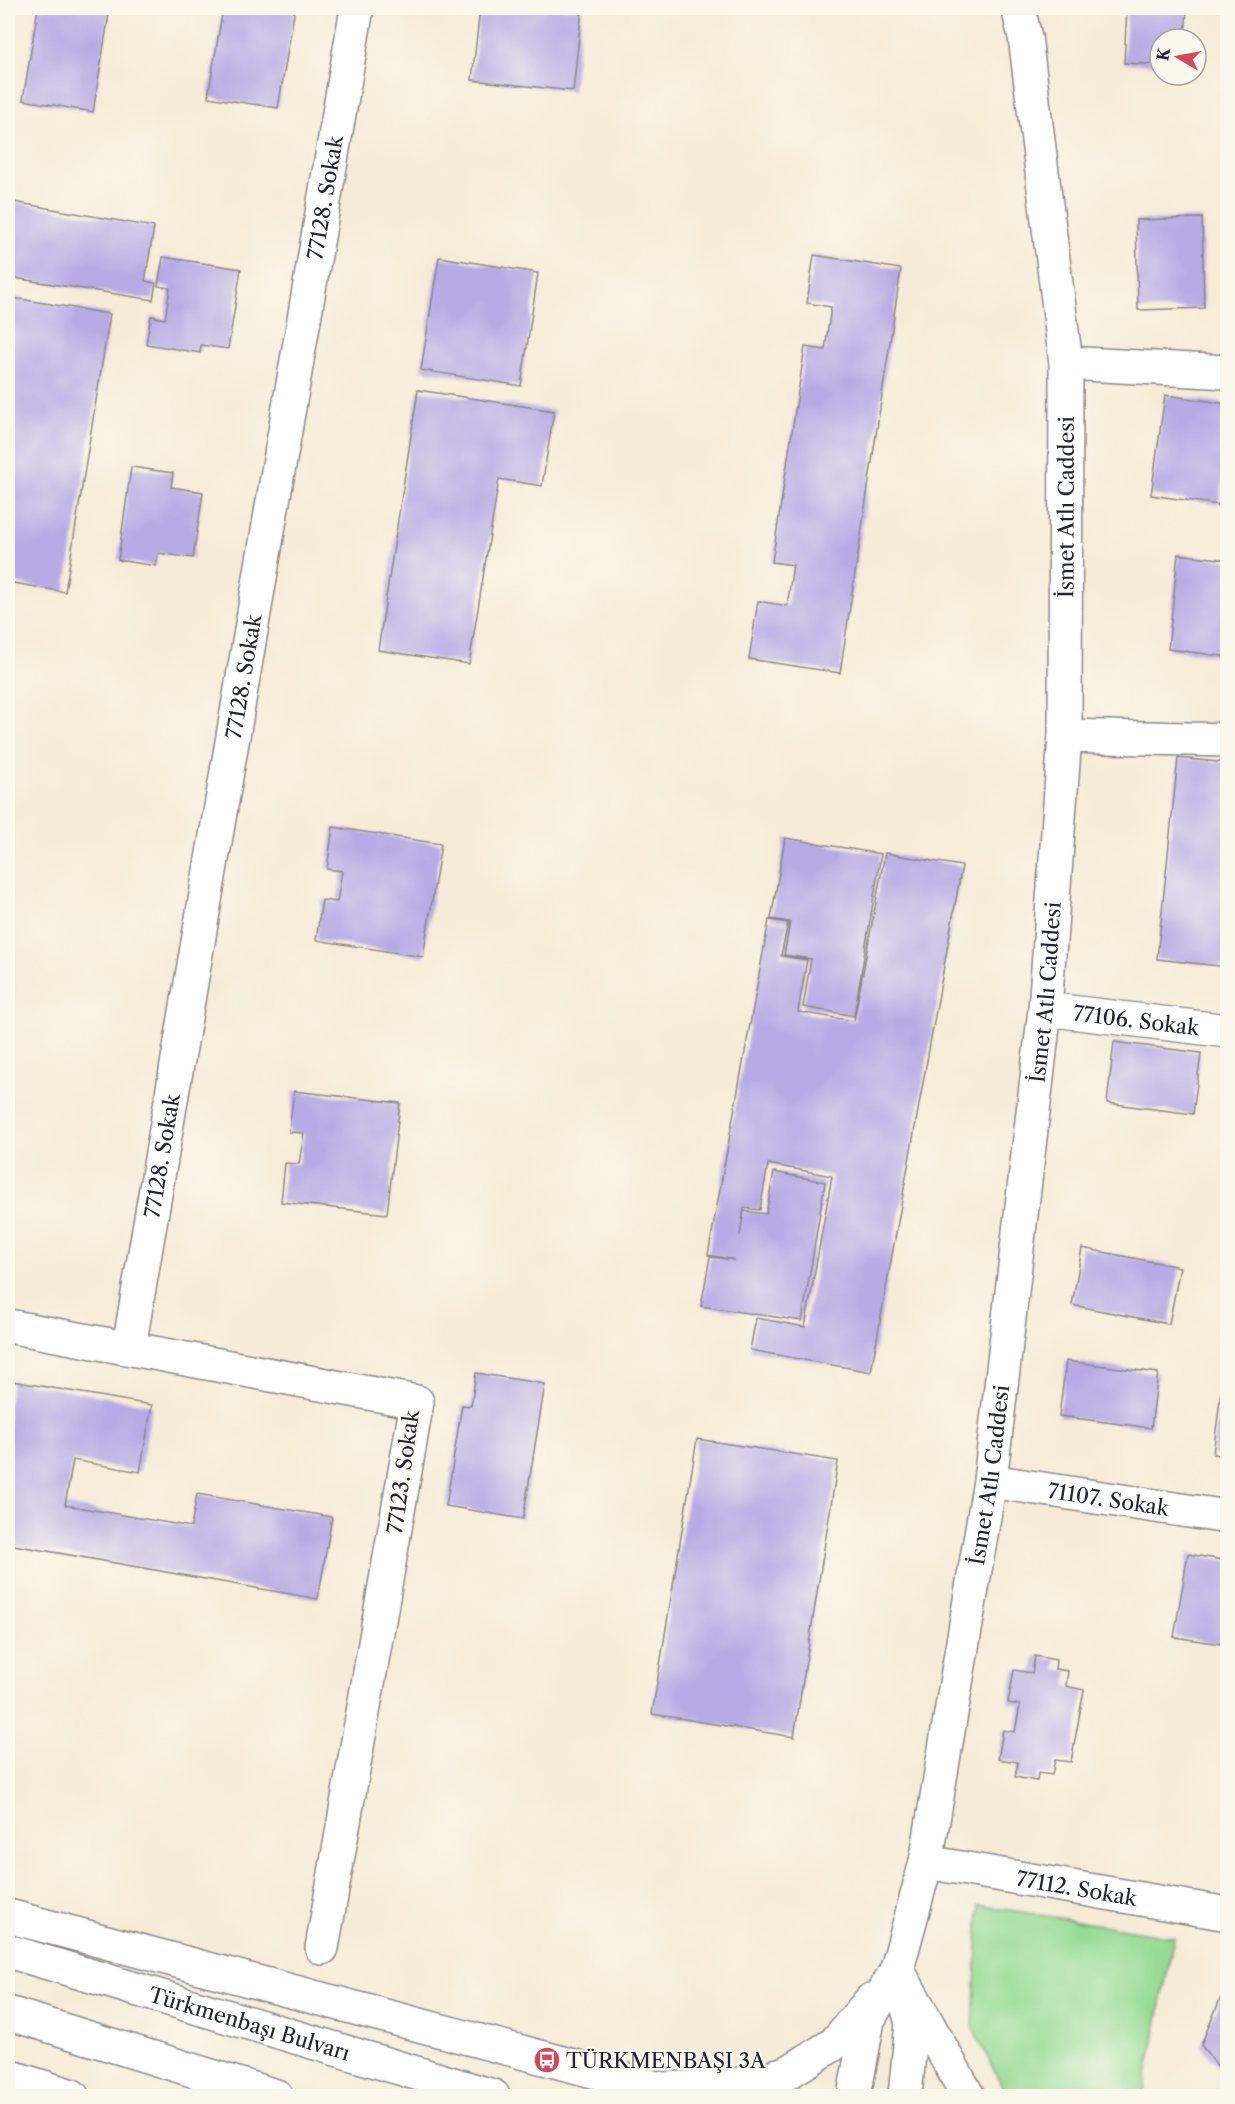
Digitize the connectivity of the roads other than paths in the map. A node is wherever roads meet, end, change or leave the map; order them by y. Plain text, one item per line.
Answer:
1 (357, 8) edge
2 (1018, 8) edge
3 (1066, 363) junction
4 (1227, 372) edge
5 (1065, 736) junction
6 (1227, 740) edge
7 (1045, 1009) junction
8 (1227, 1031) edge
9 (8, 1326) edge
10 (129, 1347) junction
11 (990, 1481) junction
12 (1227, 1517) edge
13 (926, 1862) junction
14 (1227, 1914) edge
15 (8, 1916) edge
16 (322, 1948) dead end
17 (8, 1951) edge
18 (897, 1969) junction
19 (8, 2013) edge
20 (8, 2076) edge
21 (671, 2094) edge
22 (72, 2097) edge
23 (276, 2097) edge
24 (493, 2097) edge
25 (854, 2097) edge
26 (905, 2097) edge
27 (968, 2097) edge

1 - 10 main road, 77128. Sokak
2 - 3 main road, İsmet Atlı Caddesi
3 - 4 main road
3 - 5 main road, İsmet Atlı Caddesi
5 - 6 main road
5 - 7 main road, İsmet Atlı Caddesi
7 - 8 main road, 77106. Sokak
7 - 11 main road, İsmet Atlı Caddesi
9 - 10 main road, 77123. Sokak
10 - 16 main road, 77123. Sokak
11 - 12 main road, 71107. Sokak
11 - 13 main road, İsmet Atlı Caddesi
13 - 14 main road, 77112. Sokak
13 - 18 main road, İsmet Atlı Caddesi
15 - 21 main road
17 - 24 main road, Türkmenbaşı Bulvarı
18 - 21 main road
18 - 25 main road
18 - 26 main road
18 - 27 main road
19 - 23 main road
20 - 22 main road

